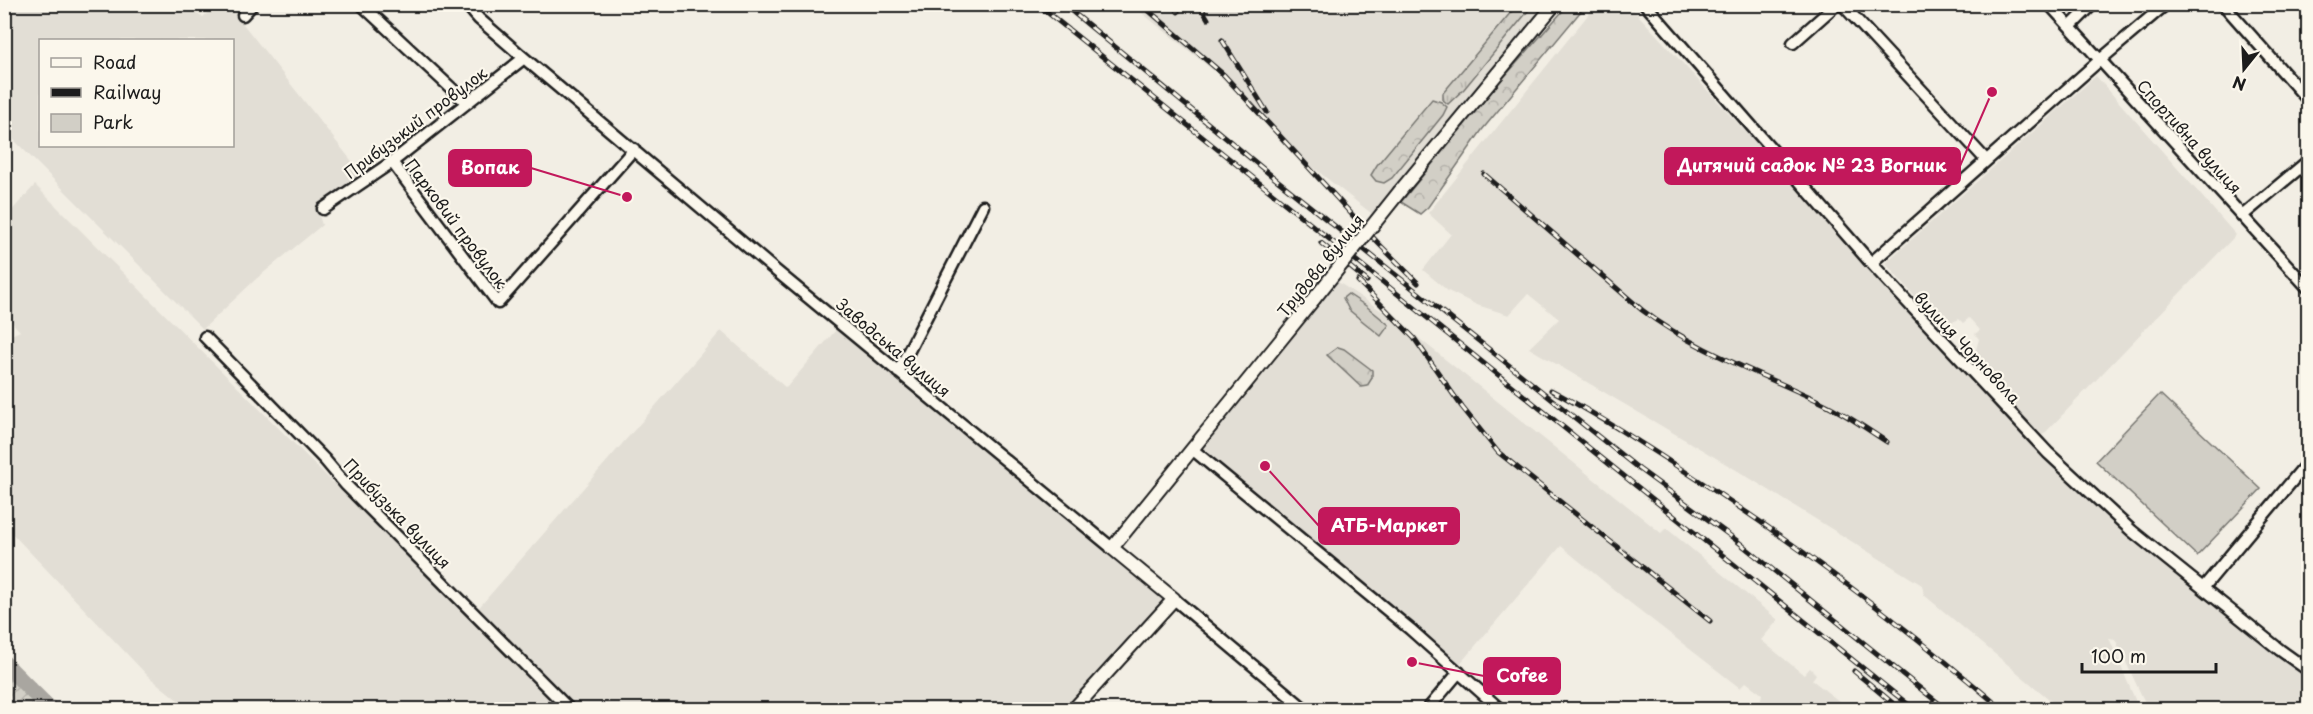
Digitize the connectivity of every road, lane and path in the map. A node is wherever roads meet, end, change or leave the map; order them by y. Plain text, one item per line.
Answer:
1 (253, 4) edge
2 (361, 4) edge
3 (466, 4) edge
4 (1555, 4) edge
5 (1645, 4) edge
6 (1837, 4) edge
7 (1842, 4) edge
8 (2049, 4) edge
9 (2093, 4) edge
10 (2166, 4) edge
11 (2223, 4) edge
12 (243, 15) dead end
13 (2070, 27) junction
14 (1793, 43) dead end
15 (524, 58) junction
16 (2100, 60) junction
17 (2308, 100) edge
18 (466, 102) junction
19 (634, 149) junction
20 (1986, 160) junction
21 (2308, 161) edge
22 (392, 162) junction
23 (983, 206) dead end
24 (322, 209) dead end
25 (2242, 216) junction
26 (1871, 263) junction
27 (2308, 288) edge
28 (205, 337) dead end
29 (898, 372) junction
30 (1192, 449) junction
31 (2308, 462) edge
32 (1112, 548) junction
33 (2203, 588) junction
34 (1174, 599) junction
35 (2308, 670) edge
36 (1459, 672) junction
37 (570, 710) edge
38 (1073, 710) edge
39 (1306, 710) edge
40 (1427, 710) edge
41 (1501, 710) edge

1 - 12 street
2 - 18 street
3 - 15 street, Заводська вулиця
4 - 30 main road, Трудова вулиця, bridge
5 - 26 street, вулиця Чорновола
6 - 14 street
7 - 20 street
8 - 13 street, Спортивна вулиця
9 - 13 street
10 - 16 street
11 - 17 street
13 - 16 street, Спортивна вулиця
15 - 18 street, Прибузький провулок
15 - 19 street, Заводська вулиця
16 - 20 street
16 - 25 street, Спортивна вулиця
18 - 22 street, Прибузький провулок
19 - 22 street, Парковий провулок
19 - 29 street, Заводська вулиця
20 - 26 street
21 - 25 street
22 - 24 street, Прибузький провулок
23 - 29 street
25 - 27 street, Спортивна вулиця
26 - 33 street, вулиця Чорновола
28 - 37 street, Прибузька вулиця
29 - 32 street, Заводська вулиця
30 - 32 main road, Трудова вулиця
30 - 36 street
31 - 33 street
32 - 34 main road, Заводська вулиця
33 - 35 street, вулиця Чорновола
34 - 38 main road
34 - 39 street, Заводська вулиця
36 - 40 street
36 - 41 street

